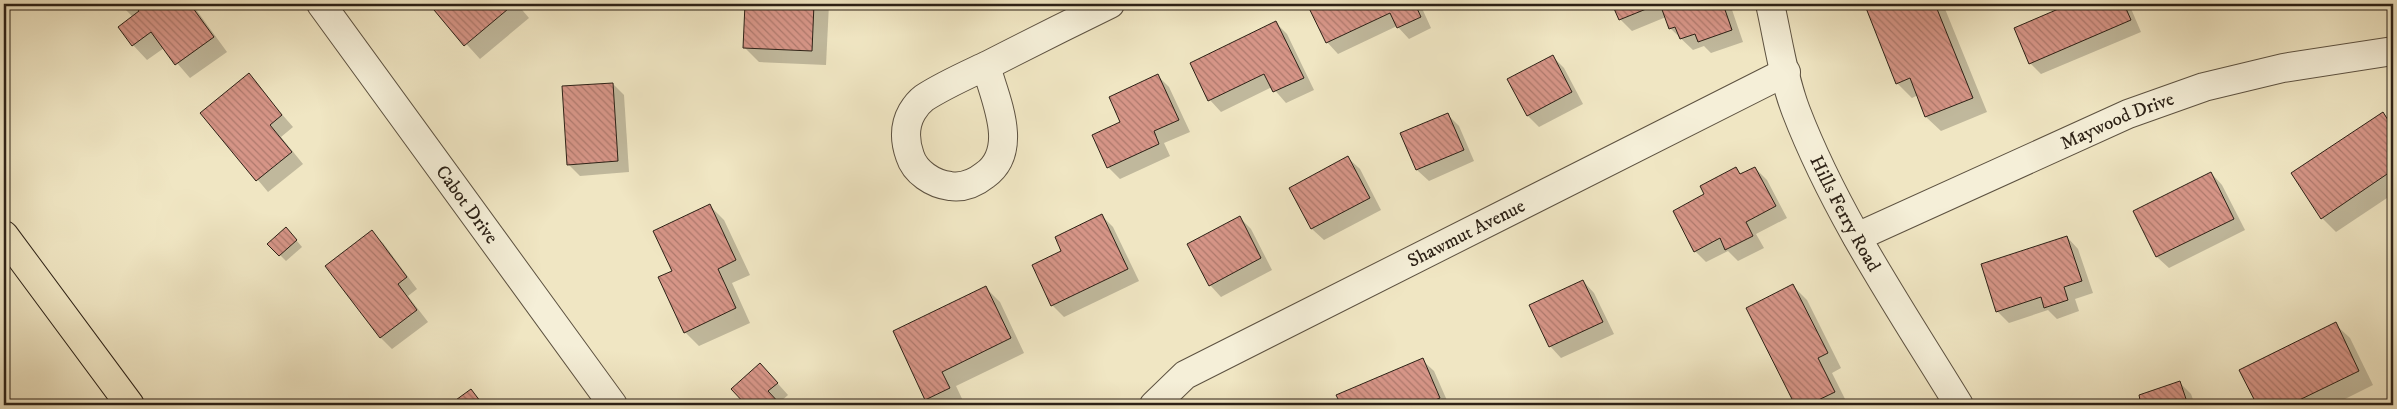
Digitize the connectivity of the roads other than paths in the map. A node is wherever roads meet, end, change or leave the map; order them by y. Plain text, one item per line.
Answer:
1 (321, 4) edge
2 (1110, 4) edge
3 (1770, 4) edge
4 (2393, 51) edge
5 (986, 66) dead end
6 (1786, 72) junction
7 (4, 235) edge
8 (1857, 237) junction
9 (1954, 404) edge
10 (130, 405) edge
11 (613, 405) edge
12 (1154, 405) edge

1 - 11 street, Cabot Drive
2 - 5 street
3 - 6 street, Hills Ferry Road
4 - 8 street, Maywood Drive
6 - 8 street, Hills Ferry Road
6 - 12 street, Shawmut Avenue
7 - 10 main road
8 - 9 street, Hills Ferry Road

